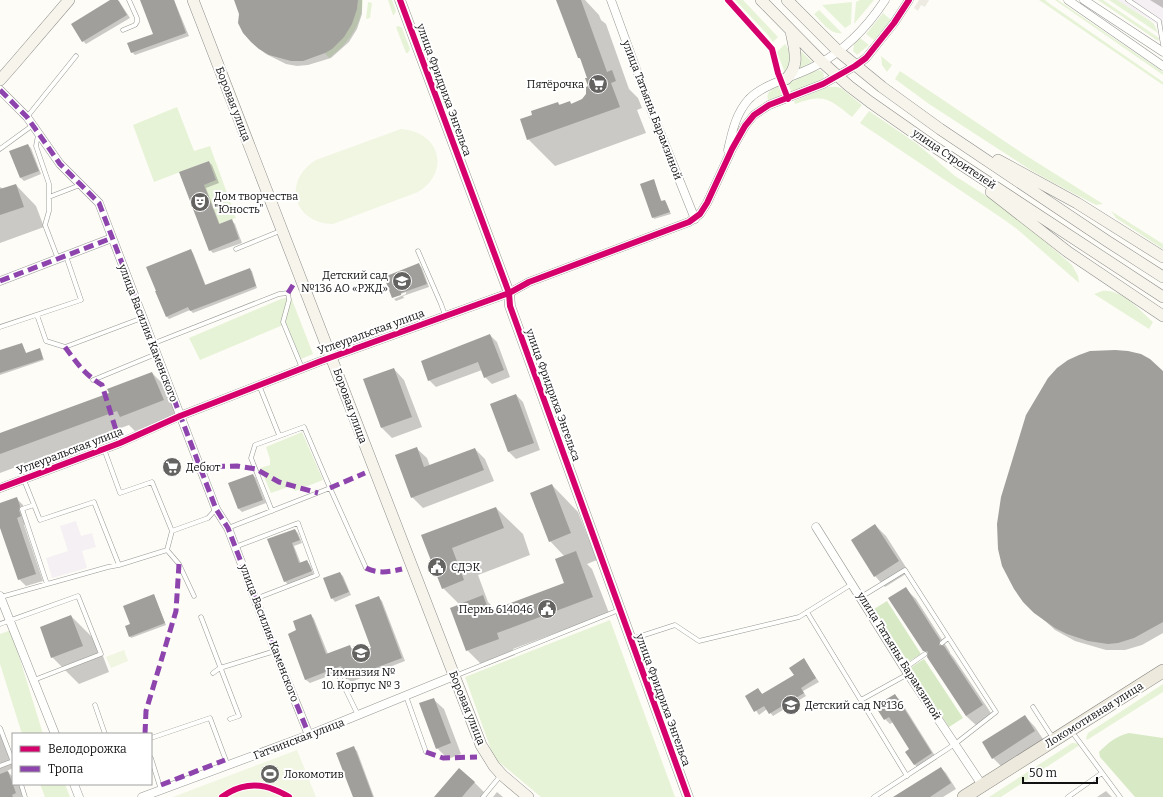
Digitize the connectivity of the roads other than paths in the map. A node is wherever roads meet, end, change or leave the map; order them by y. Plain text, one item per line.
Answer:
1 (69, 0) edge
2 (129, 0) edge
3 (193, 0) edge
4 (400, 0) edge
5 (611, 0) edge
6 (761, 0) edge
7 (787, 0) edge
8 (886, 0) edge
9 (909, 0) edge
10 (1068, 0) edge
11 (1084, 0) edge
12 (1128, 0) edge
13 (123, 30) dead end
14 (791, 31) junction
15 (1163, 45) edge
16 (838, 51) junction
17 (1163, 52) edge
18 (76, 56) dead end
19 (822, 62) junction
20 (855, 66) junction
21 (1163, 66) edge
22 (838, 77) junction
23 (786, 79) junction
24 (0, 80) edge
25 (0, 90) edge
26 (27, 117) junction
27 (33, 124) junction
28 (940, 128) junction
29 (39, 133) junction
30 (930, 144) junction
31 (1, 147) edge
32 (724, 167) junction
33 (80, 184) junction
34 (49, 197) junction
35 (695, 219) junction
36 (282, 230) junction
37 (112, 238) junction
38 (236, 249) dead end
39 (418, 251) dead end
40 (66, 256) junction
41 (1163, 257) edge
42 (58, 259) junction
43 (1163, 277) edge
44 (0, 281) edge
45 (509, 293) junction
46 (1163, 297) edge
47 (37, 315) junction
48 (445, 315) junction
49 (1163, 316) edge
50 (142, 318) junction
51 (0, 327) edge
52 (152, 344) junction
53 (156, 354) junction
54 (332, 357) junction
55 (302, 368) junction
56 (92, 380) dead end
57 (259, 385) junction
58 (180, 416) junction
59 (279, 436) junction
60 (104, 449) junction
61 (24, 480) junction
62 (0, 488) edge
63 (330, 488) junction
64 (34, 505) junction
65 (216, 509) junction
66 (272, 511) junction
67 (816, 527) dead end
68 (228, 528) junction
69 (172, 531) junction
70 (235, 547) junction
71 (167, 550) junction
72 (119, 565) junction
73 (366, 568) dead end
74 (47, 584) junction
75 (853, 584) junction
76 (0, 596) edge
77 (194, 596) dead end
78 (861, 597) junction
79 (255, 599) junction
80 (620, 610) junction
81 (807, 612) junction
82 (201, 617) dead end
83 (10, 620) junction
84 (0, 624) edge
85 (948, 638) junction
86 (631, 639) junction
87 (942, 643) dead end
88 (275, 651) junction
89 (925, 654) dead end
90 (220, 668) junction
91 (907, 671) junction
92 (1163, 671) edge
93 (213, 673) dead end
94 (340, 676) dead end
95 (454, 676) junction
96 (1163, 679) edge
97 (33, 680) junction
98 (406, 696) junction
99 (861, 700) junction
100 (95, 705) dead end
101 (1033, 707) dead end
102 (358, 716) junction
103 (230, 720) dead end
104 (0, 728) edge
105 (55, 733) edge
106 (105, 733) edge
107 (309, 735) junction
108 (1075, 736) junction
109 (152, 738) edge
110 (1054, 740) junction
111 (955, 744) junction
112 (426, 752) dead end
113 (12, 759) edge
114 (152, 761) edge
115 (12, 762) edge
116 (0, 766) edge
117 (228, 766) junction
118 (1102, 773) junction
119 (502, 775) junction
120 (907, 776) junction
121 (21, 785) edge
122 (74, 785) edge
123 (161, 790) junction
124 (982, 791) edge
125 (25, 797) edge
126 (79, 797) edge
127 (142, 797) edge
128 (483, 797) edge
129 (528, 797) edge
130 (688, 797) edge
131 (874, 797) edge
132 (964, 797) edge
133 (1068, 797) edge
134 (1120, 797) edge

1 - 24 main road
2 - 13 lane
3 - 36 main road, Боровая улица
4 - 45 street, улица Фридриха Энгельса
5 - 35 street, улица Татьяны Барамзиной
6 - 14 main road, улица Строителей
7 - 16 main road, улица Строителей
8 - 16 street
9 - 20 street
10 - 21 street
11 - 17 street
12 - 15 lane
14 - 19 main road, улица Строителей
14 - 23 main road
16 - 19 street
16 - 20 main road, улица Строителей
18 - 26 lane
19 - 22 main road, улица Строителей
19 - 23 street
20 - 22 street
20 - 28 main road, улица Строителей
22 - 30 main road, улица Строителей
22 - 32 street
23 - 32 street
25 - 26 street, улица Василия Каменского
26 - 27 street, улица Василия Каменского
27 - 29 street, улица Василия Каменского
27 - 31 lane
28 - 41 main road
28 - 43 main road, улица Строителей
29 - 33 street, улица Василия Каменского
29 - 34 lane
30 - 46 main road, улица Строителей
30 - 49 main road
32 - 35 street
33 - 34 lane
33 - 37 street, улица Василия Каменского
34 - 42 lane
35 - 45 street, Углеуральская улица
36 - 38 lane
36 - 54 main road, Боровая улица
37 - 40 street
37 - 50 street, улица Василия Каменского
39 - 48 lane
40 - 42 street
40 - 47 lane
42 - 44 street
45 - 48 street, Углеуральская улица
45 - 80 street, улица Фридриха Энгельса
47 - 50 lane
47 - 51 lane
48 - 54 street, Углеуральская улица
50 - 52 street, улица Василия Каменского
52 - 53 street, улица Василия Каменского
52 - 55 lane
53 - 56 lane
53 - 58 street, улица Василия Каменского
54 - 55 street, Углеуральская улица
54 - 95 main road, Боровая улица
55 - 57 street, Углеуральская улица
57 - 58 street, Углеуральская улица
57 - 59 lane
58 - 60 street, Углеуральская улица
58 - 65 street, улица Василия Каменского
59 - 63 lane
59 - 66 lane
60 - 61 street, Углеуральская улица
60 - 69 lane
61 - 62 street, Углеуральская улица
61 - 64 lane
63 - 66 lane
63 - 73 lane
64 - 72 lane
64 - 74 lane
65 - 68 street, улица Василия Каменского
65 - 69 lane
66 - 68 lane
67 - 75 street, улица Татьяны Барамзиной
68 - 70 street, улица Василия Каменского
69 - 71 lane
70 - 79 street, улица Василия Каменского
70 - 79 lane
71 - 72 lane
71 - 77 lane
72 - 74 lane
74 - 76 lane
75 - 78 street, улица Татьяны Барамзиной
75 - 81 lane
76 - 83 street
78 - 85 lane
78 - 91 street, улица Татьяны Барамзиной
79 - 88 street, улица Василия Каменского
80 - 86 street, улица Фридриха Энгельса
80 - 95 lane
81 - 86 lane
81 - 99 lane
82 - 90 lane
83 - 84 lane
83 - 97 street
83 - 97 lane
85 - 87 lane
85 - 111 lane
86 - 130 street, улица Фридриха Энгельса
88 - 90 lane
88 - 107 street, улица Василия Каменского
89 - 91 lane
90 - 93 lane
90 - 103 lane
91 - 99 lane
91 - 111 street, улица Татьяны Барамзиной
92 - 110 main road, Локомотивная улица
94 - 102 lane
95 - 98 street, Гатчинская улица
95 - 119 main road, Боровая улица
96 - 108 main road, Локомотивная улица
97 - 105 street
98 - 102 street, Гатчинская улица
98 - 112 lane
99 - 120 lane
100 - 106 lane
101 - 110 lane
102 - 107 street, Гатчинская улица
104 - 113 lane
107 - 117 street, Гатчинская улица
108 - 118 lane
108 - 124 main road, Локомотивная улица
109 - 117 lane
110 - 124 main road, Локомотивная улица
111 - 120 lane
111 - 124 street, улица Татьяны Барамзиной
114 - 123 lane
115 - 116 lane
117 - 123 street, Гатчинская улица
118 - 133 lane
118 - 134 lane
119 - 128 lane
119 - 129 main road, Боровая улица
120 - 131 lane
121 - 125 lane
122 - 126 street
123 - 127 street, Гатчинская улица
124 - 132 main road, Локомотивная улица

